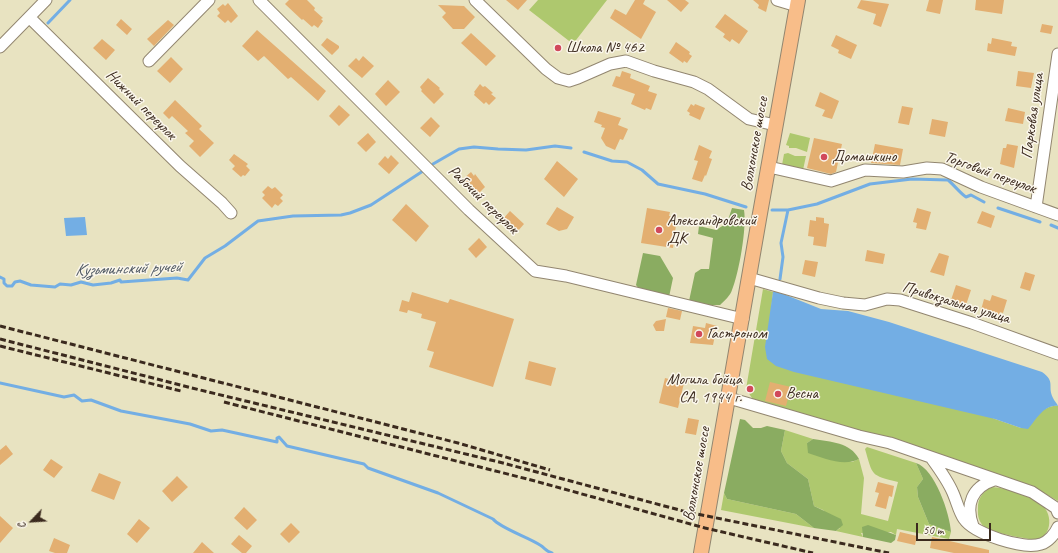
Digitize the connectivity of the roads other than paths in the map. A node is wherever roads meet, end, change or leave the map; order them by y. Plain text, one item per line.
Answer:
1 (46, 0) edge
2 (209, 0) edge
3 (259, 0) edge
4 (475, 0) edge
5 (777, 0) edge
6 (797, 3) edge
7 (30, 18) junction
8 (0, 47) edge
9 (1058, 54) edge
10 (149, 61) dead end
11 (775, 125) junction
12 (769, 167) junction
13 (1036, 207) junction
14 (231, 213) dead end
15 (1058, 214) edge
16 (749, 278) junction
17 (742, 319) junction
18 (1058, 354) edge
19 (729, 398) junction
20 (932, 459) junction
21 (994, 480) junction
22 (1057, 509) edge
23 (1058, 527) edge
24 (973, 528) junction
25 (701, 553) edge

1 - 7 street
2 - 10 street
3 - 17 street, Рабочий переулок
4 - 11 street
5 - 6 street
6 - 11 main road, Волхонское шоссе
7 - 8 street
7 - 14 street, Нижний переулок
9 - 13 street, Парковая улица
11 - 12 main road, Волхонское шоссе
12 - 13 street, Торговый переулок
12 - 16 main road, Волхонское шоссе
13 - 15 street, Торговый переулок
16 - 17 main road, Волхонское шоссе
16 - 18 street, Привокзальная улица
17 - 19 main road, Волхонское шоссе
19 - 20 street
19 - 25 main road, Волхонское шоссе
20 - 21 street
20 - 24 street
21 - 22 street
21 - 24 street
23 - 24 street

